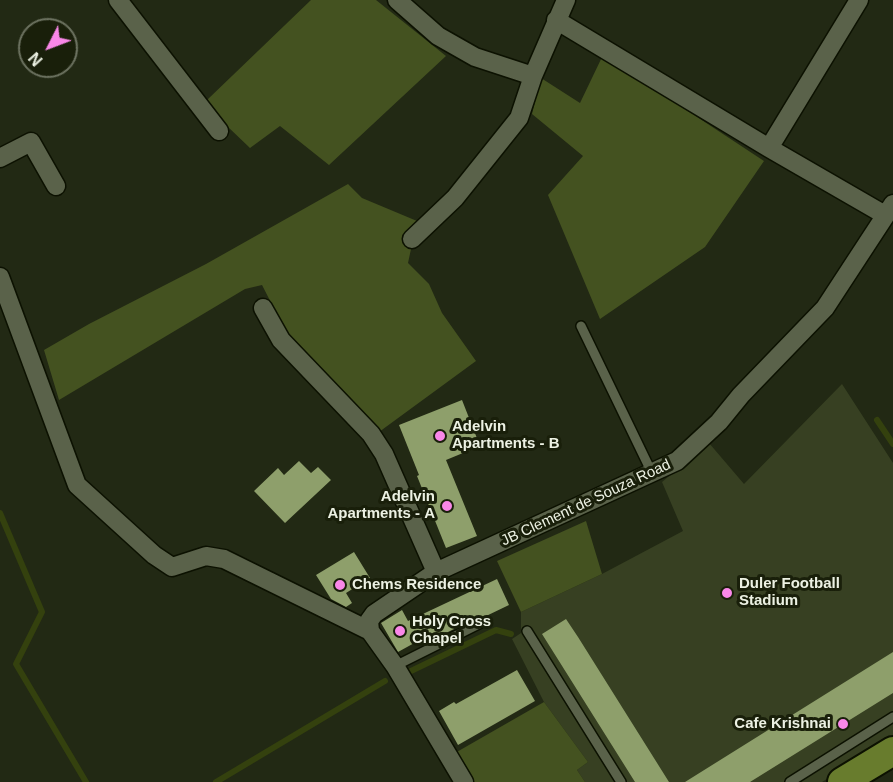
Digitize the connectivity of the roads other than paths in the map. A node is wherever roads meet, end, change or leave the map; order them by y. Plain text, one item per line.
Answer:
1 (118, 0) edge
2 (397, 0) edge
3 (566, 0) edge
4 (859, 0) edge
5 (556, 20) junction
6 (533, 76) junction
7 (219, 131) dead end
8 (769, 148) junction
9 (0, 158) edge
10 (56, 186) dead end
11 (889, 209) edge
12 (412, 239) dead end
13 (0, 277) edge
14 (262, 308) dead end
15 (581, 326) dead end
16 (652, 472) junction
17 (436, 572) junction
18 (479, 624) dead end
19 (370, 631) junction
20 (527, 631) dead end
21 (395, 666) junction
22 (893, 717) edge
23 (892, 752) edge
24 (464, 782) edge
25 (621, 782) edge
26 (790, 782) edge
27 (842, 782) edge

1 - 7 street
2 - 6 street
3 - 5 street
4 - 8 street
5 - 6 street
5 - 8 street
6 - 12 street
8 - 11 street
9 - 10 street
11 - 16 street, JB Clement de Souza Road
13 - 19 street
14 - 17 street
15 - 16 lane
16 - 17 street, JB Clement de Souza Road
17 - 19 street, JB Clement de Souza Road
18 - 21 lane
19 - 21 street
20 - 25 lane
21 - 24 street
22 - 26 lane
23 - 27 main road

